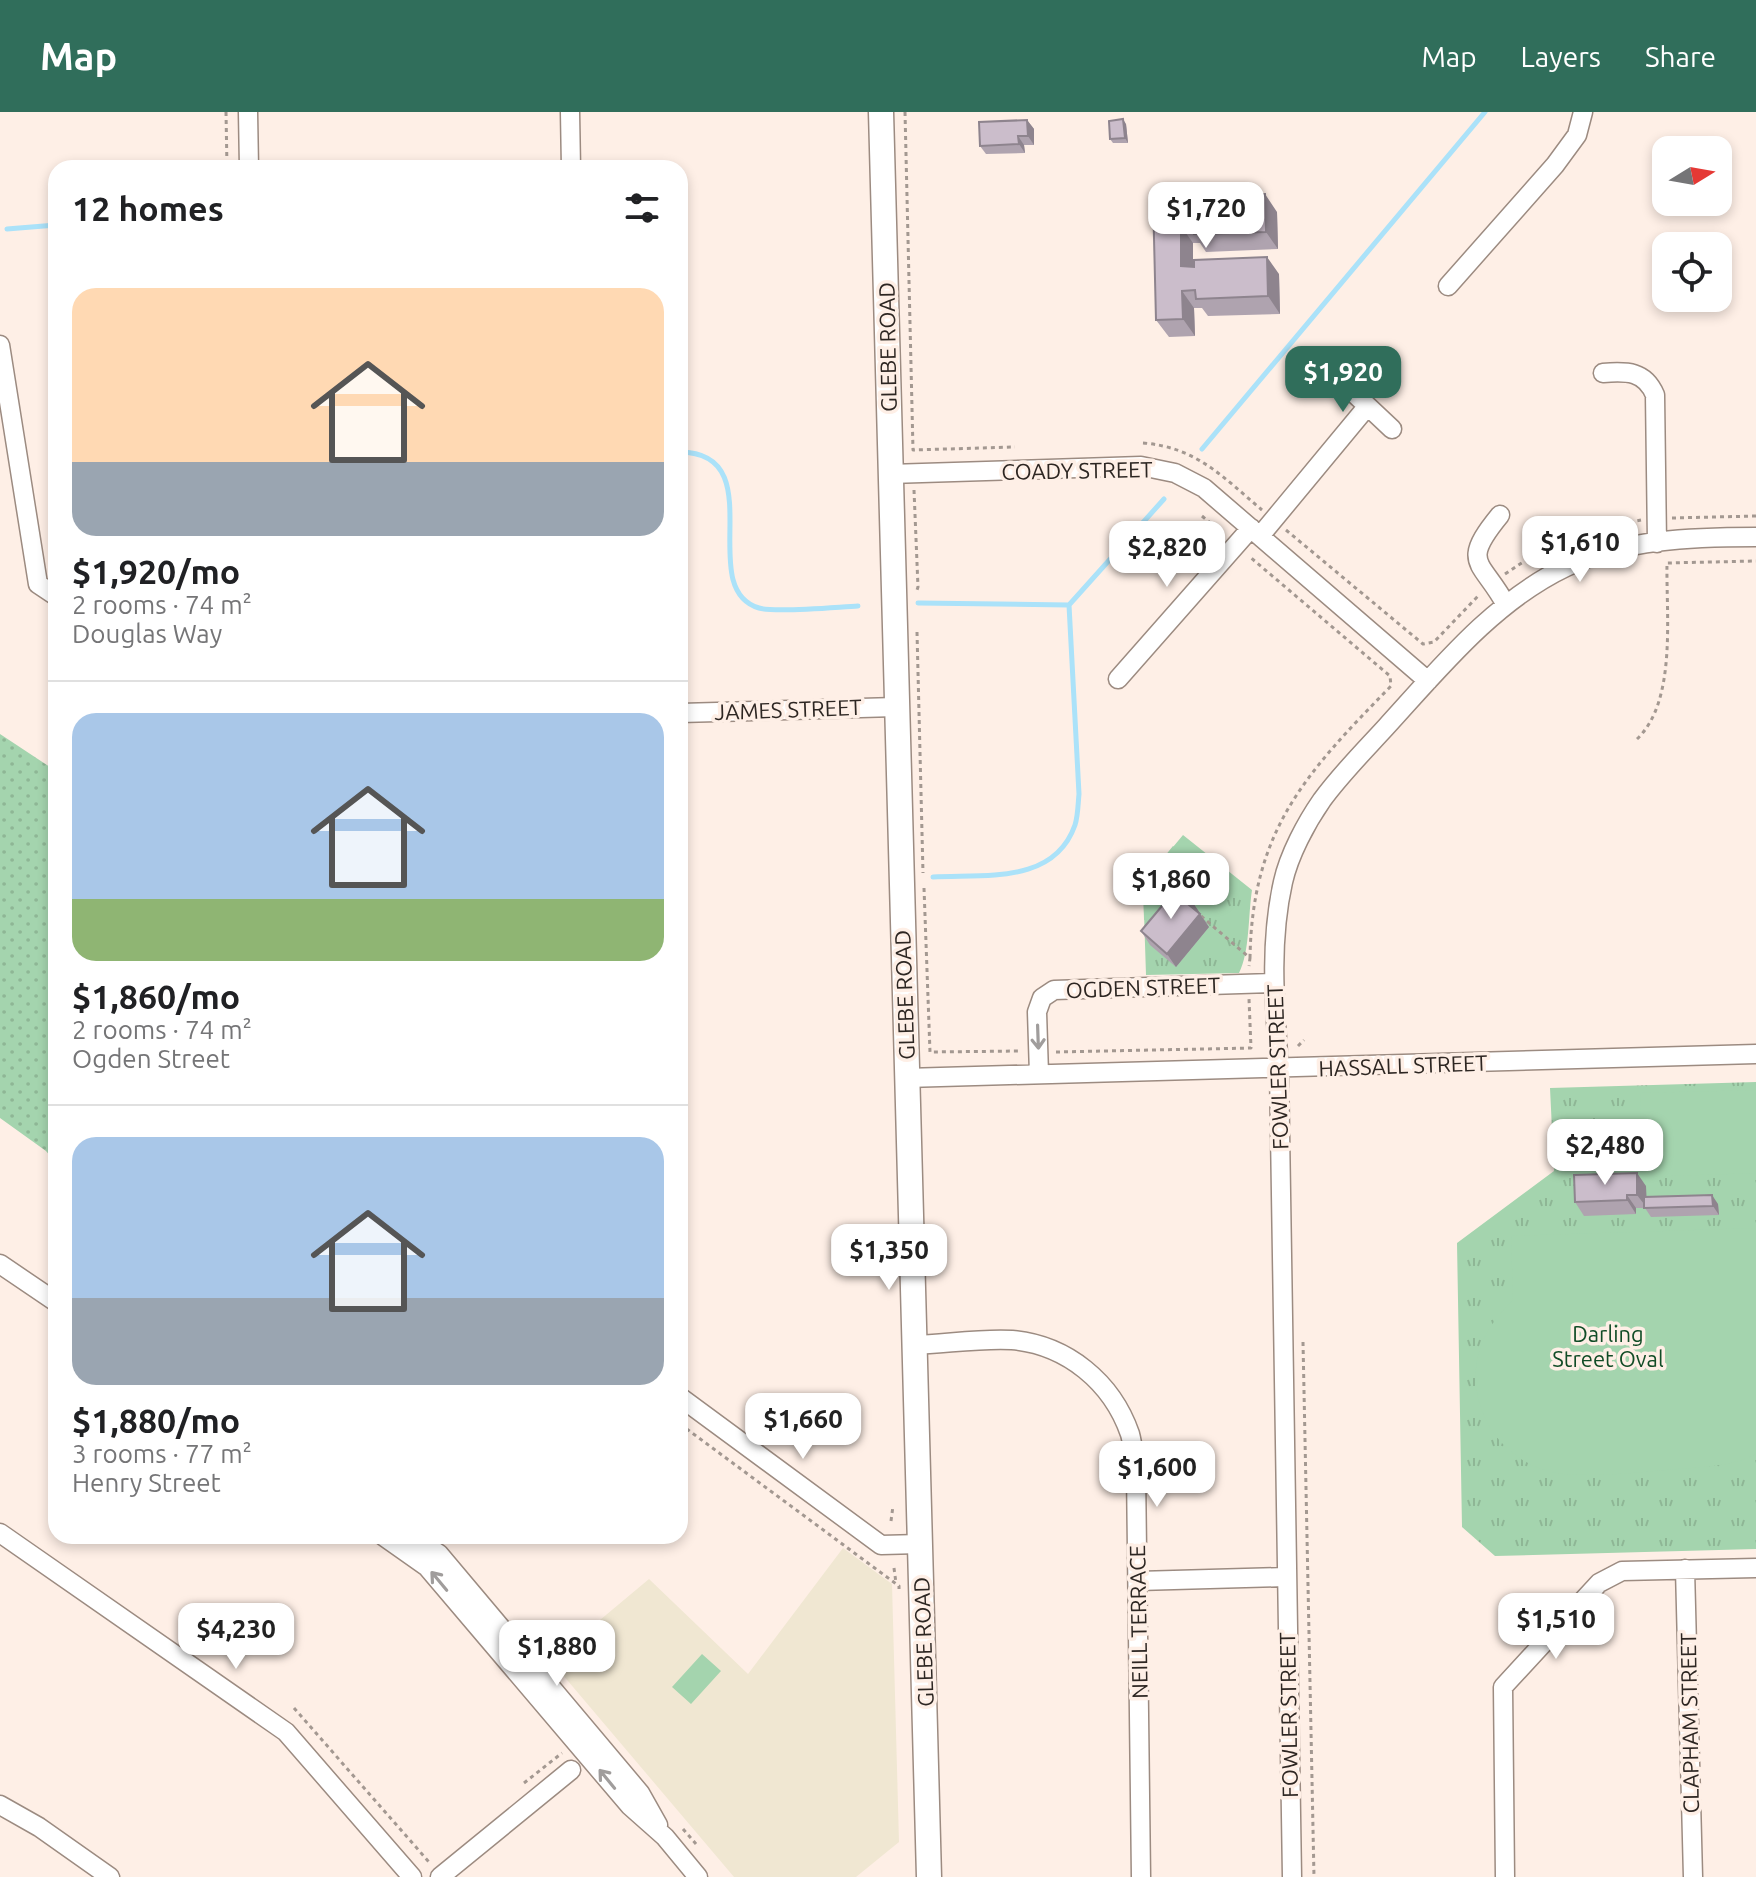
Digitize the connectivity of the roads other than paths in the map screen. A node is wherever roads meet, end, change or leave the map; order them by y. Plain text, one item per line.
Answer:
1 (248, 112) edge
2 (570, 112) edge
3 (881, 112) edge
4 (1583, 112) edge
5 (249, 160) edge
6 (571, 160) edge
7 (1448, 286) dead end
8 (0, 345) edge
9 (1324, 365) dead end
10 (1603, 373) dead end
11 (1366, 408) junction
12 (1392, 429) dead end
13 (890, 474) junction
14 (1500, 515) dead end
15 (1256, 532) junction
16 (1756, 537) edge
17 (1657, 543) junction
18 (48, 591) edge
19 (1506, 605) junction
20 (1118, 679) dead end
21 (1428, 681) junction
22 (896, 707) junction
23 (688, 713) edge
24 (1274, 983) junction
25 (1756, 1054) edge
26 (1279, 1069) junction
27 (1039, 1074) junction
28 (906, 1078) junction
29 (0, 1264) edge
30 (48, 1297) edge
31 (914, 1345) junction
32 (688, 1403) edge
33 (0, 1533) edge
34 (394, 1544) edge
35 (424, 1544) edge
36 (920, 1544) junction
37 (1756, 1568) edge
38 (1685, 1569) junction
39 (1285, 1577) junction
40 (1138, 1581) junction
41 (571, 1770) dead end
42 (0, 1805) edge
43 (665, 1837) junction
44 (434, 1870) edge
45 (110, 1877) edge
46 (412, 1877) edge
47 (698, 1877) edge
48 (929, 1877) edge
49 (1141, 1877) edge
50 (1292, 1877) edge
51 (1505, 1877) edge
52 (1693, 1877) edge

1 - 5 street
2 - 6 street
3 - 13 main road, GLEBE ROAD
4 - 7 street
8 - 18 street
9 - 11 street
10 - 17 street
11 - 12 street
11 - 15 street
13 - 15 street, COADY STREET
13 - 22 main road, GLEBE ROAD
14 - 19 street
15 - 20 street
15 - 21 street, COADY STREET
16 - 17 street, FOWLER STREET
17 - 19 street, FOWLER STREET
19 - 21 street, FOWLER STREET
21 - 24 street, FOWLER STREET
22 - 23 street, JAMES STREET
22 - 28 main road, GLEBE ROAD
24 - 26 street, FOWLER STREET
24 -> 27 street, OGDEN STREET
25 - 26 street, HASSALL STREET
26 - 27 street, HASSALL STREET
26 - 39 street, FOWLER STREET
27 - 28 street, HASSALL STREET
28 - 31 main road, GLEBE ROAD
29 - 30 street
31 - 36 main road, GLEBE ROAD
31 - 40 street, NEILL TERRACE
32 - 36 street
33 - 46 street
43 -> 34 street
35 - 43 street
36 - 48 main road, GLEBE ROAD
37 - 38 street
38 - 51 street
38 - 52 street, CLAPHAM STREET
39 - 40 street
39 - 50 street, FOWLER STREET
40 - 49 street, NEILL TERRACE
41 - 44 street
42 - 45 street
43 - 47 street

